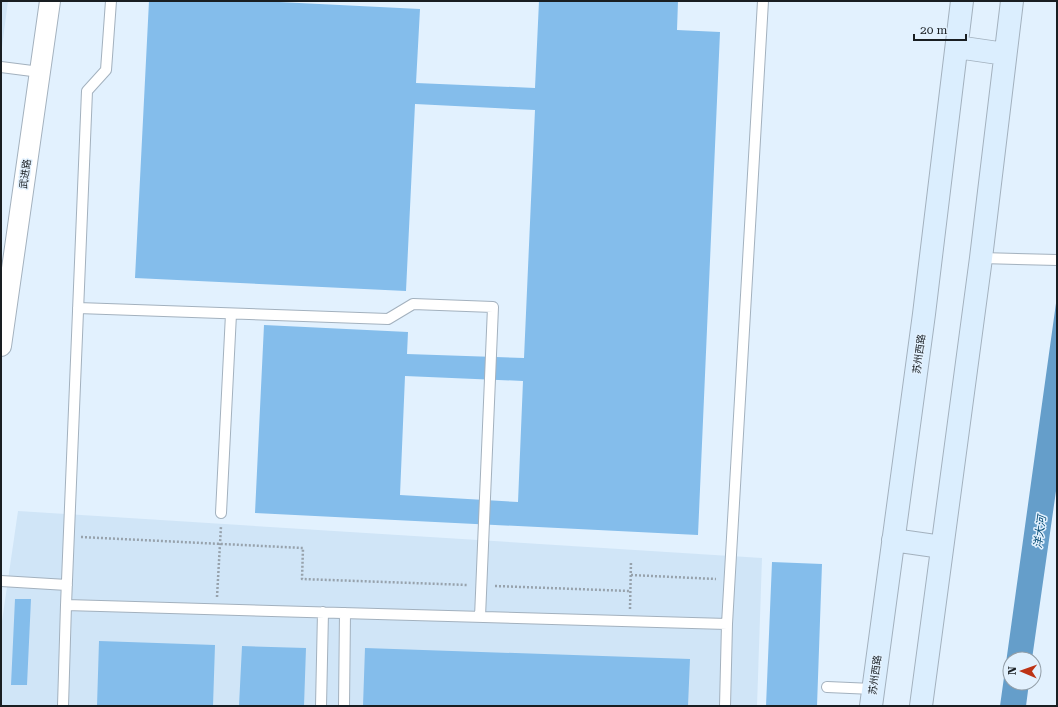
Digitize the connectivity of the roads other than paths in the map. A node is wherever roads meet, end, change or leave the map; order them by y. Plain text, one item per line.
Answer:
1 (50, 1) edge
2 (111, 1) edge
3 (763, 1) edge
4 (962, 1) edge
5 (1012, 1) edge
6 (956, 47) junction
7 (1005, 54) junction
8 (1, 67) edge
9 (40, 72) junction
10 (981, 258) junction
11 (1057, 260) edge
12 (78, 308) junction
13 (231, 314) junction
14 (1, 346) edge
15 (221, 513) road end
16 (894, 540) junction
17 (942, 547) junction
18 (1, 581) edge
19 (67, 585) junction
20 (66, 605) junction
21 (323, 612) junction
22 (345, 613) junction
23 (480, 617) junction
24 (727, 624) junction
25 (827, 687) dead end
26 (872, 698) edge
27 (63, 706) edge
28 (321, 706) edge
29 (344, 706) edge
30 (725, 706) edge
31 (921, 706) edge

1 - 9 street, 武进路
2 - 12 lane
3 - 24 lane
4 - 6 main road, 苏州西路
5 - 7 main road
6 - 7 main road
6 - 16 main road, 苏州西路
7 - 10 main road
8 - 9 lane
9 - 14 street, 武进路
10 - 11 lane
10 - 17 main road
12 - 13 lane
12 - 19 lane
13 - 15 lane
13 - 23 lane
16 - 17 main road
16 - 26 main road, 苏州西路
17 - 31 main road
18 - 19 lane
19 - 20 lane
20 - 21 lane
20 - 27 lane
21 - 22 lane
21 - 28 lane
22 - 23 lane
22 - 29 lane
23 - 24 lane
24 - 30 lane
25 - 26 lane

